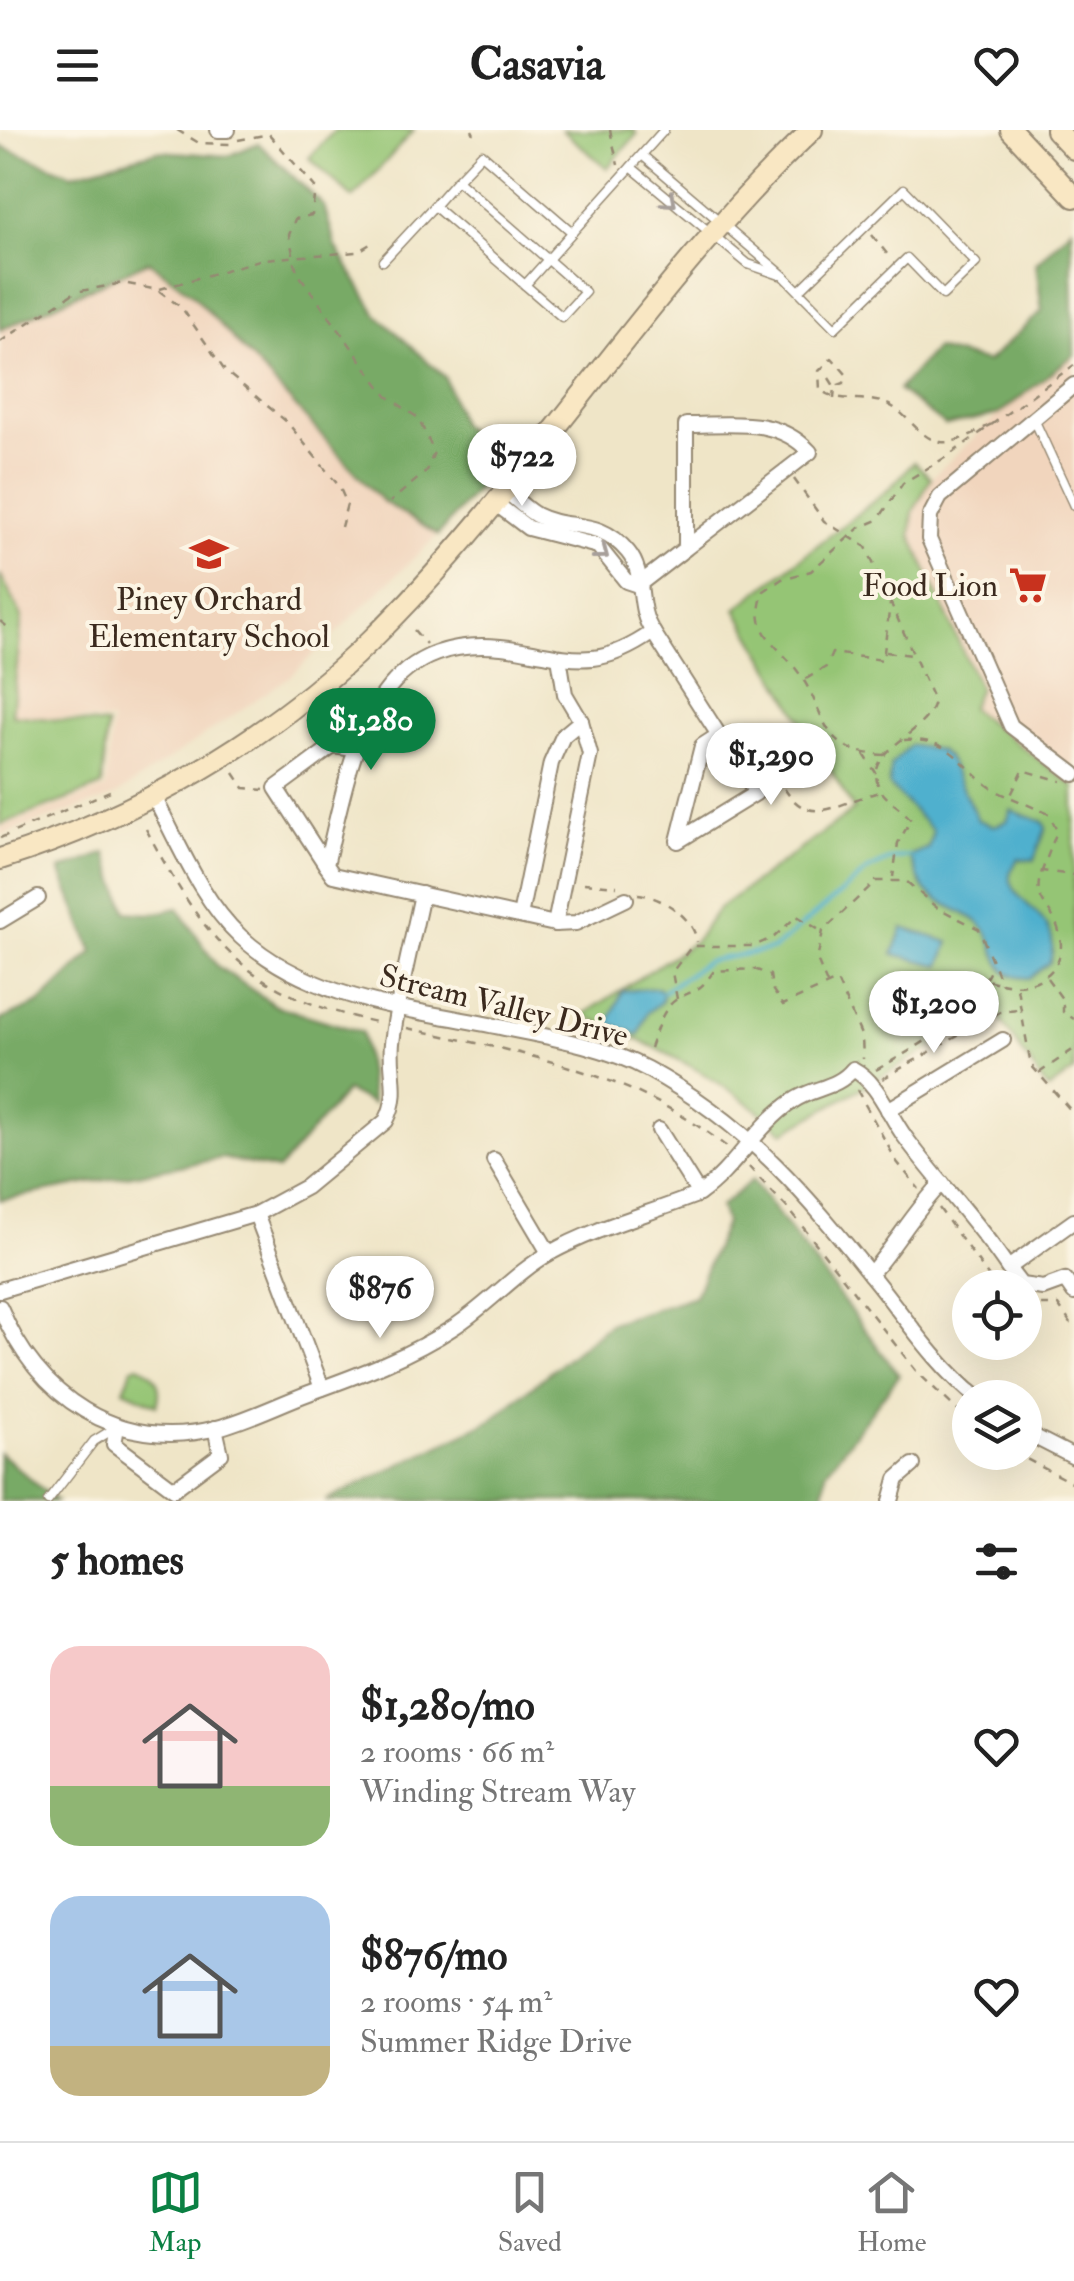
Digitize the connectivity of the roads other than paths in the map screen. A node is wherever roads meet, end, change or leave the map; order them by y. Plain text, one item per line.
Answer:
1 (218, 130) edge
2 (228, 130) edge
3 (664, 130) edge
4 (812, 130) edge
5 (1012, 130) edge
6 (1056, 130) edge
7 (1074, 149) edge
8 (642, 155) junction
9 (631, 167) junction
10 (458, 180) junction
11 (1074, 197) edge
12 (434, 206) junction
13 (715, 228) junction
14 (572, 232) junction
15 (548, 259) junction
16 (382, 261) dead end
17 (784, 276) junction
18 (525, 285) junction
19 (798, 291) junction
20 (1074, 385) edge
21 (1033, 417) junction
22 (500, 496) junction
23 (1074, 506) edge
24 (686, 548) junction
25 (638, 585) junction
26 (653, 632) junction
27 (559, 656) junction
28 (581, 721) junction
29 (719, 735) junction
30 (354, 749) junction
31 (1070, 778) edge
32 (154, 795) junction
33 (0, 859) edge
34 (326, 865) junction
35 (627, 893) road end
36 (422, 894) junction
37 (38, 898) dead end
38 (520, 916) junction
39 (0, 922) edge
40 (555, 924) junction
41 (400, 1006) junction
42 (1003, 1040) dead end
43 (888, 1110) junction
44 (658, 1130) dead end
45 (754, 1140) junction
46 (494, 1160) dead end
47 (942, 1183) junction
48 (699, 1194) junction
49 (256, 1214) junction
50 (1074, 1222) edge
51 (549, 1254) junction
52 (1008, 1268) junction
53 (870, 1274) junction
54 (1071, 1282) edge
55 (0, 1290) edge
56 (0, 1307) edge
57 (960, 1380) edge
58 (322, 1388) junction
59 (118, 1427) junction
60 (215, 1428) junction
61 (1042, 1441) edge
62 (1074, 1457) edge
63 (912, 1465) dead end
64 (48, 1501) edge
65 (891, 1501) edge

1 - 2 street
3 - 8 lane
4 - 13 street
5 - 11 street
6 - 7 street
8 - 9 lane
8 - 13 lane
9 -> 13 lane
9 - 14 lane
10 - 12 lane
10 - 14 lane
10 - 15 lane
12 - 16 lane
12 - 18 lane
13 - 17 lane
13 - 17 lane
13 - 22 street
14 - 15 lane
15 - 18 lane
15 - 18 lane
17 - 19 lane
19 - 19 lane
20 - 21 street
21 - 23 lane
21 - 31 street
22 - 25 street
22 - 32 street
24 - 24 street
24 - 25 street
25 - 26 street
26 - 27 street
26 - 29 street
27 - 28 street
27 - 30 street
28 - 38 street
28 - 40 street
29 - 29 street
30 - 34 street
30 - 34 street
32 - 33 street
32 - 41 street, Stream Valley Drive
34 - 36 street
35 - 40 street
36 - 38 street
36 - 41 street
37 - 39 street
38 - 40 street
41 - 45 street, Stream Valley Drive
41 - 49 street
42 - 43 street
43 - 45 street
43 - 47 street
44 - 48 street
45 - 48 street
45 - 53 street, Stream Valley Drive
46 - 51 street
47 - 52 street
47 - 53 street
48 - 51 street
49 - 55 street
49 - 58 street
50 - 52 street
51 - 58 street
52 - 54 street
53 - 57 street, Stream Valley Drive
56 - 59 street
58 - 60 street
59 - 60 street
59 - 60 street
59 - 64 lane
61 - 62 street
63 - 65 street

